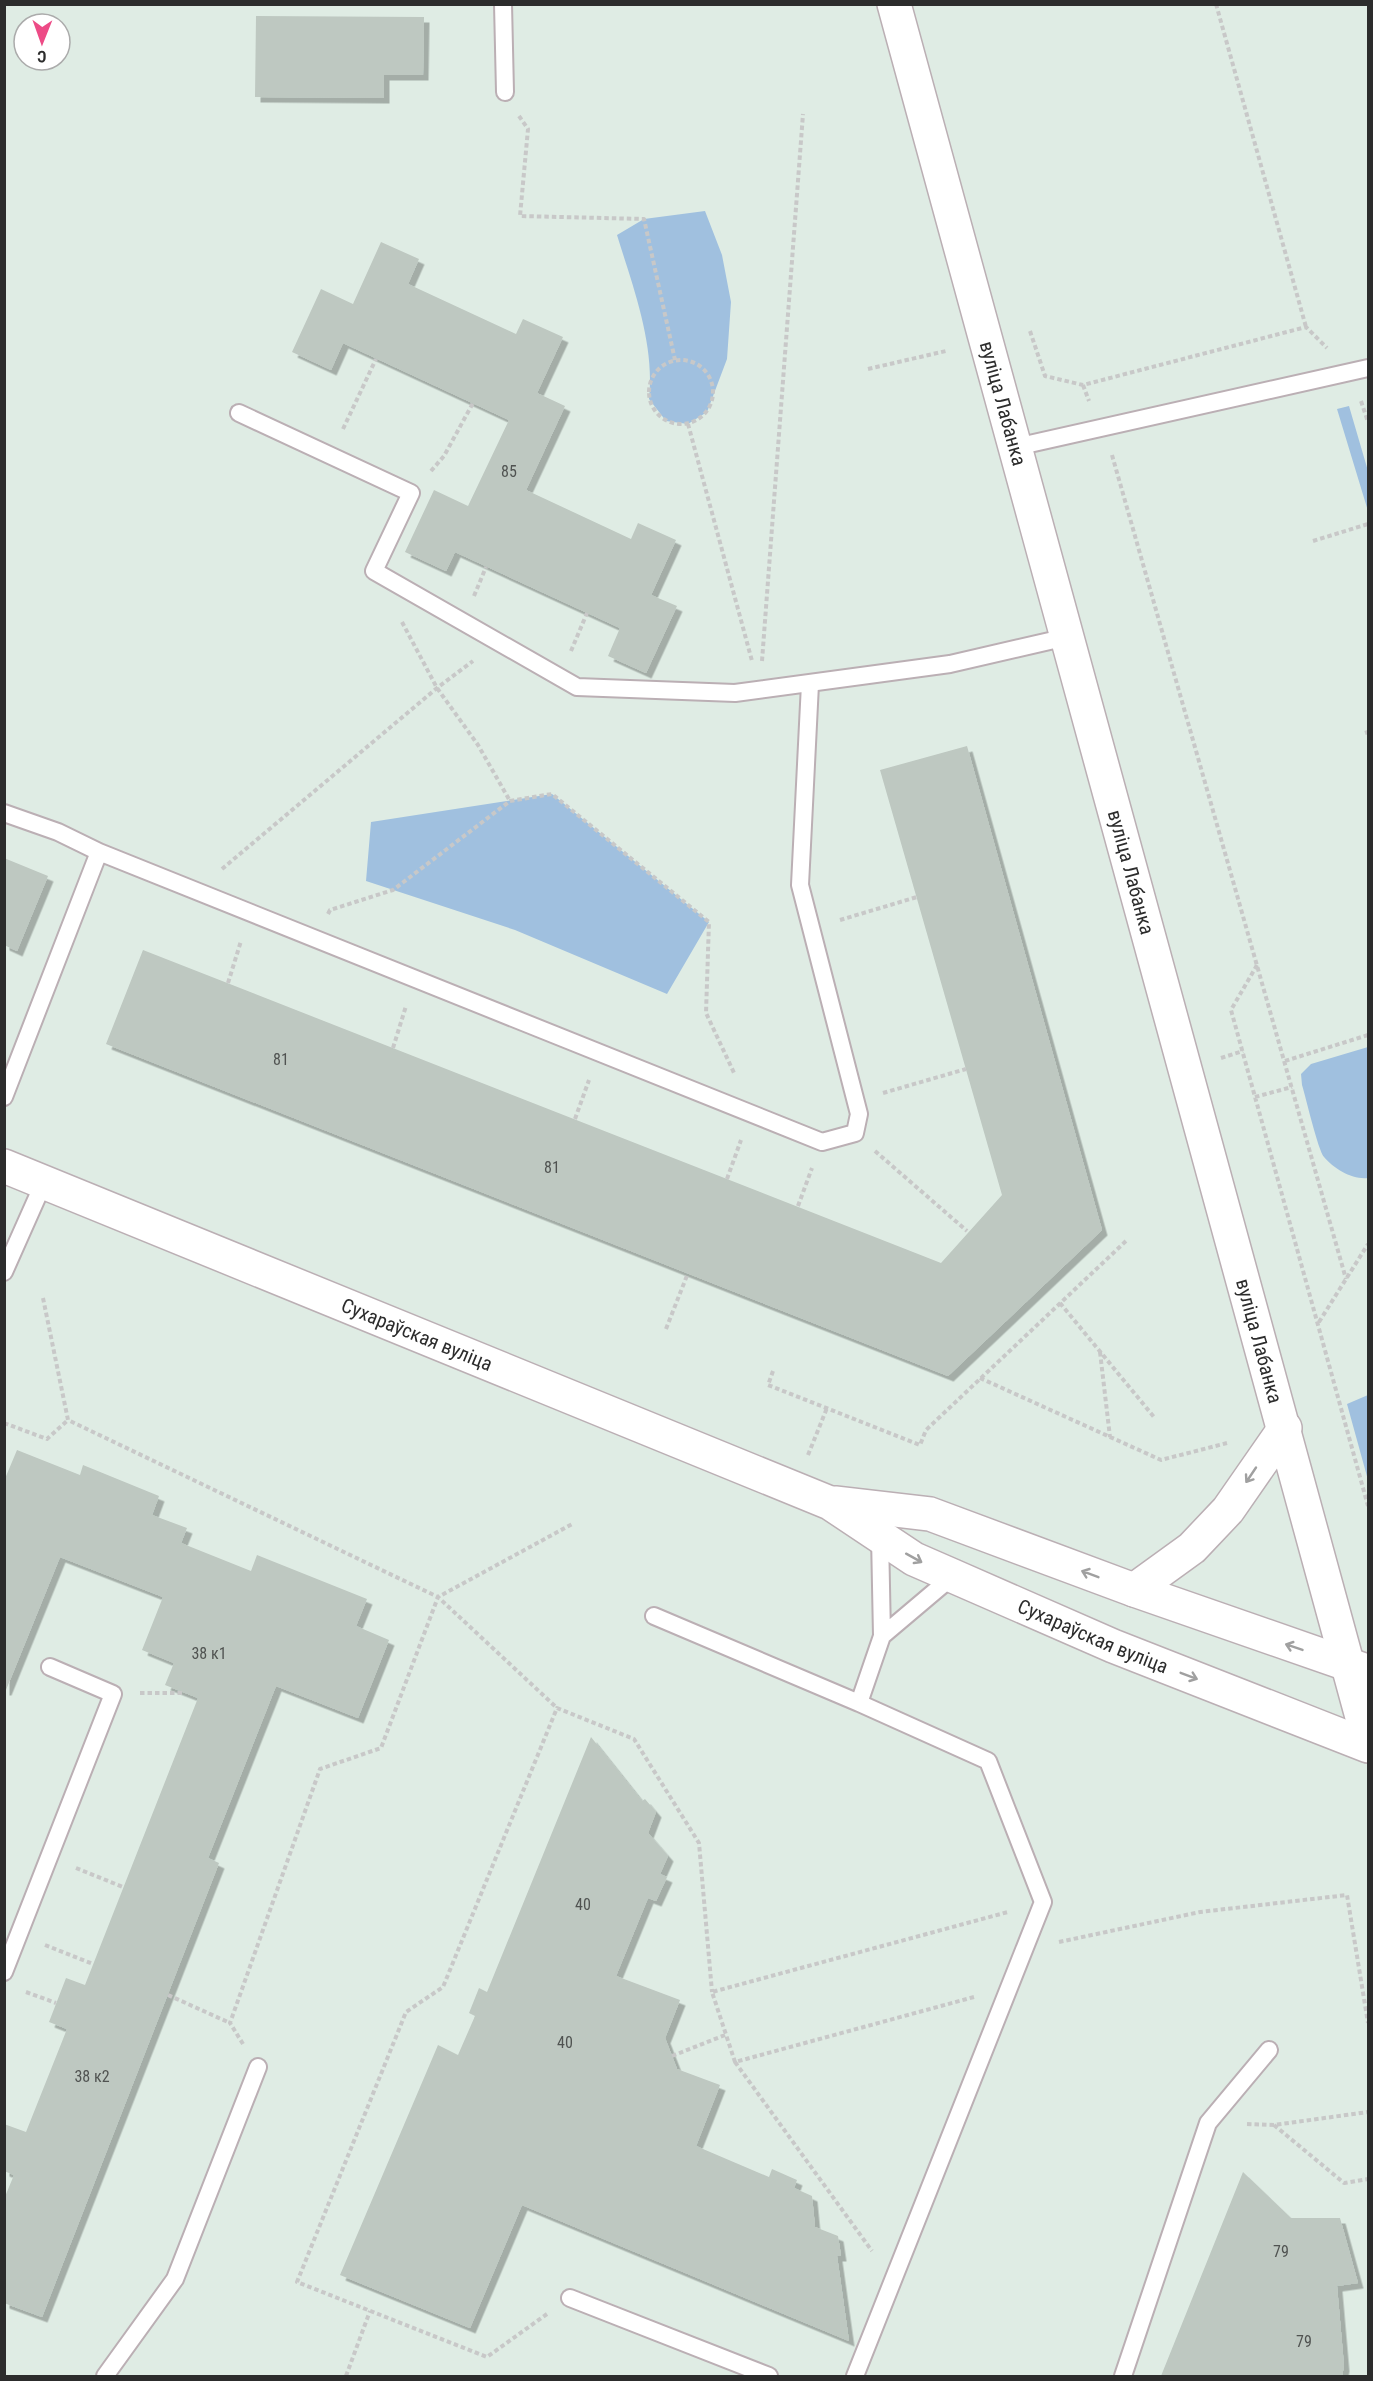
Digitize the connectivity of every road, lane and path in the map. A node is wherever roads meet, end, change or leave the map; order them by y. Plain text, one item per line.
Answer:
1 (503, 4) edge
2 (894, 4) edge
3 (1216, 4) edge
4 (505, 92) dead end
5 (803, 114) dead end
6 (528, 129) dead end
7 (1306, 327) junction
8 (1030, 331) dead end
9 (946, 351) dead end
10 (376, 359) dead end
11 (675, 360) junction
12 (868, 369) dead end
13 (1360, 371) edge
14 (1083, 385) junction
15 (473, 403) dead end
16 (239, 413) dead end
17 (1368, 422) edge
18 (688, 424) junction
19 (1101, 428) junction
20 (1016, 447) junction
21 (330, 456) junction
22 (411, 493) junction
23 (1368, 524) edge
24 (1313, 541) dead end
25 (374, 572) junction
26 (587, 613) dead end
27 (1067, 637) junction
28 (497, 642) junction
29 (560, 678) junction
30 (810, 684) junction
31 (437, 688) junction
32 (760, 690) junction
33 (510, 801) junction
34 (4, 813) edge
35 (99, 852) junction
36 (197, 891) junction
37 (917, 897) dead end
38 (251, 912) junction
39 (811, 928) junction
40 (320, 940) junction
41 (1257, 964) junction
42 (416, 978) junction
43 (228, 983) dead end
44 (1368, 1035) edge
45 (393, 1048) dead end
46 (599, 1052) junction
47 (1285, 1061) junction
48 (966, 1069) dead end
49 (1292, 1087) junction
50 (4, 1097) edge
51 (1255, 1097) junction
52 (856, 1100) junction
53 (752, 1113) junction
54 (575, 1119) dead end
55 (855, 1133) junction
56 (822, 1142) junction
57 (4, 1166) edge
58 (727, 1179) dead end
59 (44, 1182) junction
60 (798, 1206) dead end
61 (967, 1231) dead end
62 (1126, 1241) dead end
63 (1368, 1244) edge
64 (4, 1272) edge
65 (688, 1273) dead end
66 (1346, 1279) junction
67 (43, 1298) dead end
68 (1060, 1303) junction
69 (1318, 1323) junction
70 (666, 1329) dead end
71 (1100, 1351) junction
72 (773, 1371) dead end
73 (980, 1378) junction
74 (827, 1408) junction
75 (1154, 1417) dead end
76 (68, 1420) junction
77 (4, 1423) edge
78 (1285, 1428) junction
79 (1110, 1437) junction
80 (1238, 1440) dead end
81 (794, 1489) junction
82 (830, 1503) junction
83 (1368, 1506) edge
84 (574, 1523) dead end
85 (880, 1536) junction
86 (953, 1576) junction
87 (1134, 1590) junction
88 (438, 1597) junction
89 (654, 1616) dead end
90 (882, 1636) junction
91 (50, 1667) dead end
92 (1359, 1668) edge
93 (185, 1693) dead end
94 (113, 1694) junction
95 (859, 1703) junction
96 (557, 1708) junction
97 (1368, 1739) edge
98 (1368, 1746) edge
99 (49, 1857) junction
100 (123, 1887) dead end
101 (1043, 1902) junction
102 (19, 1935) junction
103 (1025, 1949) junction
104 (93, 1964) dead end
105 (4, 1972) edge
106 (1009, 1987) junction
107 (25, 1991) dead end
108 (712, 1992) junction
109 (168, 1995) dead end
110 (56, 2003) dead end
111 (230, 2023) junction
112 (1368, 2023) edge
113 (725, 2035) junction
114 (1269, 2050) dead end
115 (672, 2056) dead end
116 (735, 2062) junction
117 (258, 2067) joint
118 (1368, 2112) edge
119 (1208, 2123) junction
120 (1274, 2124) junction
121 (1368, 2179) edge
122 (893, 2280) junction
123 (570, 2298) joint
124 (370, 2311) junction
125 (105, 2376) edge
126 (346, 2376) edge
127 (769, 2376) edge
128 (855, 2376) edge
129 (1123, 2376) edge

1 - 4 lane
2 - 20 main road, вуліца Лабанка
3 - 7 path
5 - 32 path
6 - 11 path
7 - 13 path
7 - 14 path
8 - 14 path
9 - 12 path
10 - 21 path
11 - 18 path
11 - 18 path
13 - 17 path
13 - 19 lane
14 - 19 path
15 - 22 path
16 - 21 lane
18 - 32 path
19 - 20 lane
19 - 41 path
20 - 27 main road, вуліца Лабанка
21 - 22 lane
22 - 25 lane
23 - 24 path
25 - 28 lane
25 - 31 path
26 - 29 path
27 - 30 lane
27 - 78 main road, вуліца Лабанка
28 - 29 lane
28 - 31 path
29 - 32 lane
30 - 32 lane
30 - 39 lane
31 - 33 path
31 - 36 path
33 - 40 path
33 - 53 path
34 - 35 lane
35 - 36 lane
35 - 50 lane
36 - 38 lane
37 - 39 path
38 - 40 lane
38 - 43 path
39 - 52 lane
40 - 42 lane
41 - 47 path
41 - 51 path
42 - 45 path
42 - 46 lane
44 - 47 path
46 - 53 lane
46 - 54 path
47 - 49 path
48 - 52 path
49 - 51 path
49 - 66 path
51 - 69 path
52 - 55 lane
53 - 56 lane
53 - 58 path
55 - 56 lane
55 - 61 path
56 - 60 path
57 - 59 main road, Сухараўская вуліца
59 - 64 lane
59 - 81 main road, Сухараўская вуліца
62 - 68 path
63 - 66 path
65 - 70 path
66 - 69 path
67 - 76 path
68 - 71 path
68 - 73 path
69 - 83 path
71 - 75 path
71 - 79 path
72 - 74 path
73 - 74 path
73 - 79 path
74 - 81 path
76 - 77 path
76 - 88 path
78 -> 87 main road
78 - 92 main road, вуліца Лабанка
79 - 80 path
81 - 82 main road, Сухараўская вуліца
82 - 85 main road, Сухараўская вуліца
87 -> 82 main road, Сухараўская вуліца
84 - 88 path
85 -> 86 main road, Сухараўская вуліца
85 - 90 lane
86 - 90 lane
86 -> 98 main road, Сухараўская вуліца
92 -> 87 main road, Сухараўская вуліца
88 - 96 path
88 - 111 path
89 - 95 lane
90 - 95 lane
91 - 94 lane
92 - 97 main road, вуліца Лабанка
93 - 94 path
94 - 99 lane
95 - 101 lane
96 - 108 path
96 - 124 path
99 - 100 path
99 - 102 lane
101 - 103 lane
101 - 108 path
102 - 104 path
102 - 105 lane
103 - 106 lane
103 - 112 path
106 - 116 path
106 - 122 lane
107 - 110 path
108 - 113 path
109 - 111 path
111 - 117 path
113 - 115 path
113 - 116 path
114 - 119 lane
116 - 122 path
117 - 125 lane
118 - 120 path
119 - 120 path
119 - 129 lane
120 - 121 path
122 - 128 lane
123 - 124 path
123 - 127 lane
124 - 126 path

